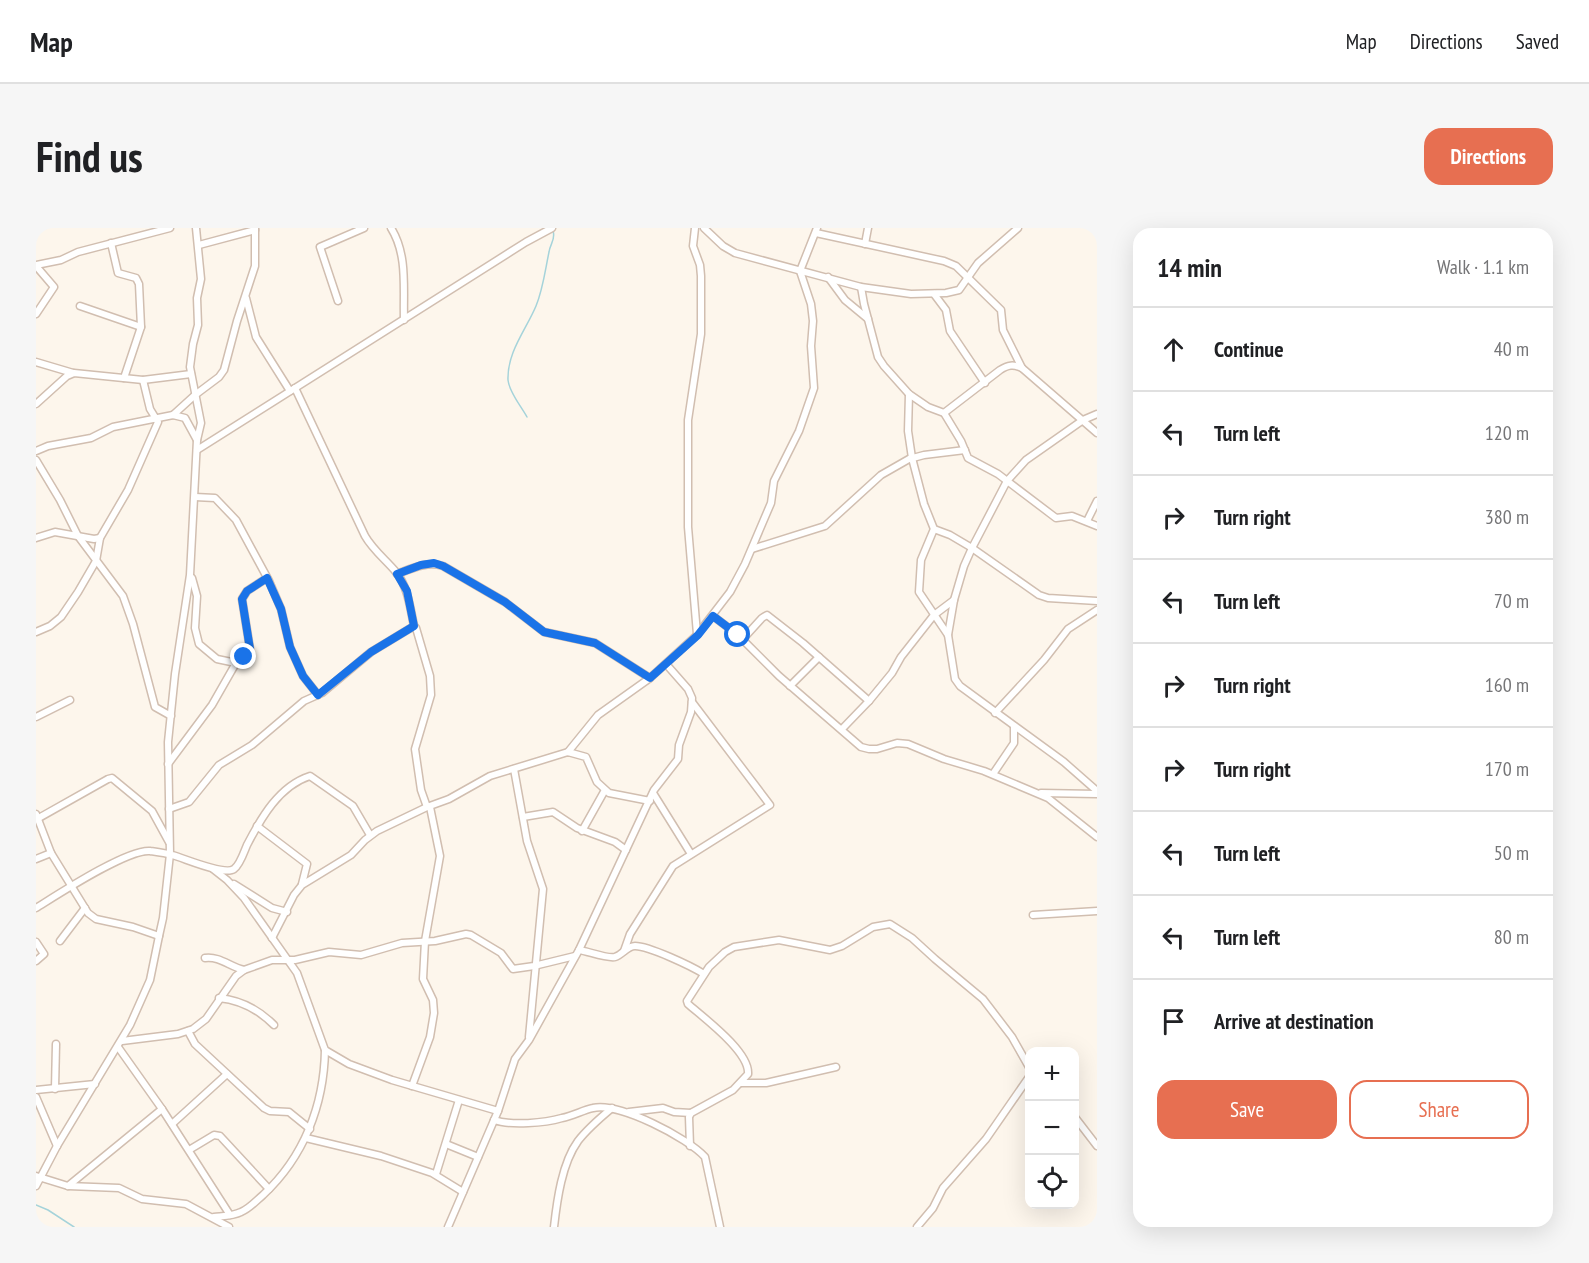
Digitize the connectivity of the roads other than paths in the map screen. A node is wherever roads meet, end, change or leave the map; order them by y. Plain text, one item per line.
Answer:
1 (170, 228) edge
2 (196, 228) edge
3 (364, 228) edge
4 (391, 228) edge
5 (695, 228) edge
6 (704, 228) edge
7 (868, 228) edge
8 (1018, 228) edge
9 (255, 229) edge
10 (549, 230) edge
11 (817, 230) edge
12 (111, 243) junction
13 (865, 244) junction
14 (199, 245) junction
15 (36, 265) edge
16 (800, 271) junction
17 (828, 277) junction
18 (969, 277) junction
19 (861, 286) junction
20 (933, 294) junction
21 (245, 298) junction
22 (338, 301) dead end
23 (80, 306) dead end
24 (36, 314) edge
25 (404, 320) junction
26 (869, 320) junction
27 (141, 327) junction
28 (36, 362) edge
29 (1022, 368) junction
30 (74, 373) junction
31 (191, 374) junction
32 (124, 378) junction
33 (143, 380) junction
34 (985, 383) junction
35 (293, 389) junction
36 (909, 394) junction
37 (195, 395) junction
38 (36, 404) edge
39 (944, 413) junction
40 (1097, 414) edge
41 (173, 415) junction
42 (157, 419) junction
43 (1083, 420) junction
44 (1097, 433) edge
45 (197, 440) junction
46 (197, 450) junction
47 (965, 450) junction
48 (36, 451) edge
49 (912, 458) junction
50 (36, 460) edge
51 (1007, 481) junction
52 (195, 497) junction
53 (1097, 501) edge
54 (1087, 521) junction
55 (1097, 526) edge
56 (934, 529) junction
57 (78, 536) junction
58 (36, 538) edge
59 (100, 538) junction
60 (972, 548) junction
61 (752, 549) junction
62 (96, 561) junction
63 (397, 574) junction
64 (190, 575) junction
65 (267, 578) junction
66 (954, 600) junction
67 (1097, 601) edge
68 (1097, 610) edge
69 (934, 615) junction
70 (713, 616) junction
71 (414, 626) junction
72 (36, 632) edge
73 (698, 635) junction
74 (948, 635) junction
75 (742, 640) junction
76 (819, 657) junction
77 (236, 663) junction
78 (666, 664) junction
79 (650, 678) junction
80 (790, 686) junction
81 (318, 695) junction
82 (70, 700) dead end
83 (869, 701) junction
84 (692, 702) junction
85 (995, 713) junction
86 (171, 716) junction
87 (36, 717) edge
88 (1014, 726) junction
89 (842, 729) junction
90 (1030, 738) junction
91 (1014, 743) junction
92 (568, 752) junction
93 (168, 764) junction
94 (514, 769) junction
95 (993, 774) junction
96 (605, 790) junction
97 (653, 793) junction
98 (1038, 793) junction
99 (1097, 793) edge
100 (650, 801) junction
101 (428, 807) junction
102 (169, 809) junction
103 (37, 817) edge
104 (523, 817) junction
105 (257, 826) junction
106 (582, 831) junction
107 (370, 835) junction
108 (1097, 837) edge
109 (169, 843) junction
110 (626, 850) junction
111 (51, 852) junction
112 (170, 854) junction
113 (691, 854) junction
114 (36, 859) edge
115 (211, 867) junction
116 (227, 880) junction
117 (70, 885) junction
118 (302, 885) junction
119 (36, 908) edge
120 (85, 908) junction
121 (1097, 911) edge
122 (286, 912) junction
123 (1033, 915) dead end
124 (159, 936) junction
125 (272, 938) junction
126 (60, 941) dead end
127 (425, 941) junction
128 (36, 942) edge
129 (624, 951) junction
130 (577, 953) junction
131 (205, 958) dead end
132 (289, 960) junction
133 (36, 961) edge
134 (534, 966) junction
135 (244, 970) junction
136 (704, 974) junction
137 (219, 998) junction
138 (274, 1024) dead end
139 (188, 1031) junction
140 (528, 1040) junction
141 (56, 1044) dead end
142 (120, 1044) junction
143 (325, 1050) junction
144 (1025, 1060) edge
145 (836, 1067) dead end
146 (227, 1074) junction
147 (741, 1083) junction
148 (1025, 1083) edge
149 (95, 1084) junction
150 (412, 1086) junction
151 (36, 1089) edge
152 (55, 1089) junction
153 (36, 1097) edge
154 (459, 1100) junction
155 (612, 1108) junction
156 (162, 1109) junction
157 (498, 1111) junction
158 (627, 1112) junction
159 (691, 1113) junction
160 (494, 1120) junction
161 (1079, 1123) edge
162 (172, 1124) junction
163 (310, 1129) junction
164 (306, 1138) junction
165 (446, 1144) junction
166 (57, 1146) junction
167 (690, 1146) junction
168 (1097, 1146) edge
169 (189, 1150) junction
170 (478, 1157) junction
171 (436, 1174) junction
172 (38, 1177) edge
173 (36, 1186) edge
174 (68, 1186) junction
175 (269, 1189) junction
176 (463, 1192) junction
177 (230, 1215) junction
178 (214, 1217) junction
179 (229, 1227) edge
180 (448, 1227) edge
181 (554, 1227) edge
182 (720, 1227) edge
183 (917, 1227) edge

1 - 12 street
2 - 14 street
3 - 22 street
4 - 25 street
5 - 73 street
6 - 16 street
7 - 13 street
8 - 18 street
9 - 14 street
9 - 21 street
10 - 25 street
11 - 13 street
11 - 16 street
12 - 15 street
12 - 27 street
13 - 18 street
14 - 31 street
15 - 24 street
16 - 17 street
16 - 61 street
17 - 19 street
17 - 26 street
18 - 20 street
18 - 29 street
19 - 20 street
19 - 26 street
20 - 34 street
21 - 35 street
21 - 37 street
23 - 27 street
25 - 35 street
26 - 36 street
27 - 32 street
28 - 30 street
29 - 34 street
29 - 43 street
30 - 32 street
30 - 38 street
31 - 33 street
31 - 37 street
32 - 33 street
33 - 42 street
34 - 39 street
35 - 46 street
35 - 63 street
36 - 39 street
36 - 49 street
37 - 41 street
37 - 45 street
39 - 47 street
40 - 43 street
41 - 42 street
41 - 45 street
42 - 48 street
42 - 59 street
43 - 44 street
43 - 51 street
45 - 46 street
46 - 52 street
47 - 49 street
47 - 51 street
49 - 56 street
49 - 61 street
50 - 57 street
51 - 54 street
51 - 60 street
52 - 64 street
52 - 65 street
53 - 54 street
54 - 55 street
56 - 60 street
56 - 69 street
57 - 58 street
57 - 59 street
57 - 62 street
59 - 62 street
60 - 66 street
60 - 67 street
61 - 70 street
62 - 72 street
62 - 86 street
63 - 71 street
63 - 79 street
64 - 77 street
64 - 86 street
65 - 77 street
65 - 81 street
66 - 69 street
66 - 74 street
68 - 85 street
69 - 74 street
69 - 83 street
70 - 73 street
70 - 75 street
71 - 81 street
71 - 101 street
73 - 78 street
74 - 85 street
75 - 76 street
75 - 80 street
76 - 80 street
76 - 83 street
77 - 93 street
78 - 79 street
78 - 84 street
79 - 92 street
80 - 89 street
81 - 102 street
82 - 87 street
83 - 89 street
84 - 97 street
84 - 113 street
85 - 88 street
86 - 93 street
88 - 90 street
88 - 91 street
89 - 95 street
90 - 91 street
90 - 99 street
91 - 95 street
92 - 94 street
92 - 96 street
93 - 102 street
94 - 101 street
94 - 104 street
95 - 98 street
96 - 100 street
96 - 106 street
97 - 100 street
97 - 113 street
98 - 99 street
98 - 108 street
100 - 110 street
101 - 107 street
101 - 127 street
102 - 109 street
103 - 109 street
103 - 111 street
104 - 106 street
104 - 134 street
105 - 107 street
105 - 115 street
105 - 118 street
106 - 110 street
107 - 118 street
109 - 112 street
110 - 130 street
111 - 114 street
111 - 117 street
112 - 115 street
112 - 117 street
112 - 124 street
113 - 129 street
115 - 116 street
116 - 122 street
116 - 125 street
117 - 119 street
117 - 120 street
118 - 122 street
120 - 124 street
120 - 126 street
121 - 123 street
122 - 125 street
124 - 142 street
125 - 132 street
127 - 132 street
127 - 134 street
127 - 150 street
128 - 133 street
129 - 130 street
129 - 136 street
130 - 134 street
130 - 140 street
131 - 135 street
132 - 135 street
132 - 143 street
134 - 140 street
135 - 137 street
136 - 144 street
136 - 147 street
137 - 138 street
137 - 139 street
139 - 142 street
139 - 146 street
140 - 157 street
141 - 152 street
142 - 149 street
142 - 156 street
143 - 150 street
143 - 163 street
145 - 147 street
146 - 162 street
146 - 163 street
147 - 159 street
148 - 183 street
149 - 152 street
149 - 166 street
150 - 154 street
151 - 152 street
153 - 166 street
154 - 157 street
154 - 165 street
155 - 158 street
155 - 160 street
155 - 181 street
156 - 162 street
156 - 174 street
157 - 160 street
158 - 159 street
158 - 167 street
159 - 167 street
160 - 170 street
161 - 168 street
162 - 169 street
163 - 164 street
164 - 171 street
164 - 175 street
165 - 170 street
165 - 171 street
166 - 172 street
167 - 182 street
169 - 175 street
169 - 177 street
170 - 176 street
171 - 176 street
172 - 173 street
172 - 174 street
174 - 178 street
175 - 177 street
176 - 180 street
177 - 178 street
178 - 179 street

